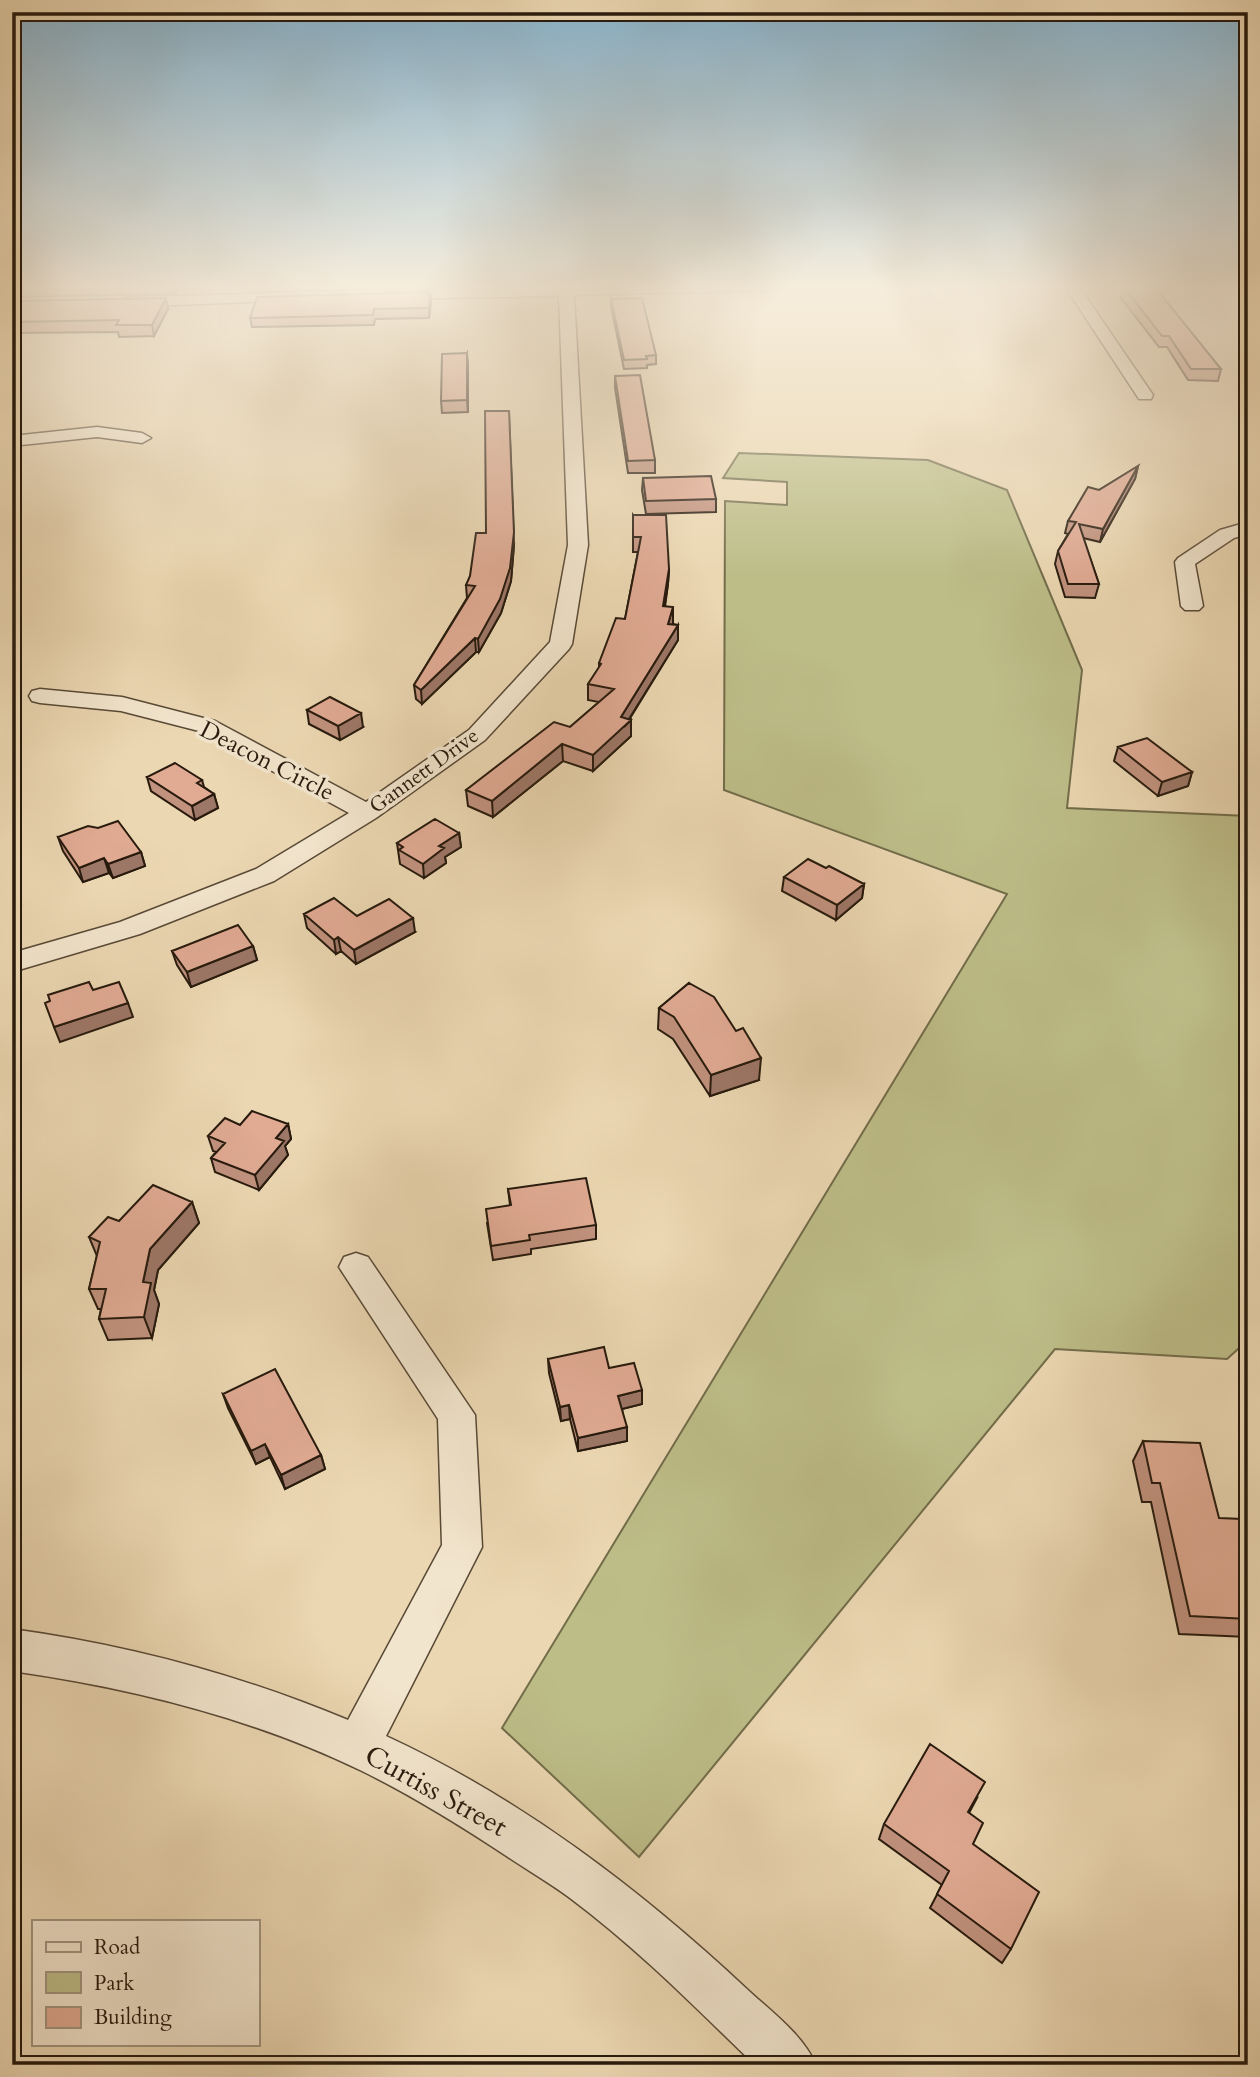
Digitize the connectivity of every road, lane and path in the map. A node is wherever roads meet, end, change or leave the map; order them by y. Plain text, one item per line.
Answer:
1 (570, 382) edge
2 (1137, 382) edge
3 (1145, 394) dead end
4 (142, 438) dead end
5 (12, 441) edge
6 (1248, 528) edge
7 (1192, 606) dead end
8 (40, 696) dead end
9 (367, 813) junction
10 (12, 963) edge
11 (356, 1267) dead end
12 (12, 1650) edge
13 (358, 1746) junction
14 (791, 2065) edge

1 - 9 street, Gannett Drive
2 - 3 street
4 - 5 street
6 - 7 street
8 - 9 street, Deacon Circle
9 - 10 street, Gannett Drive
11 - 13 street
12 - 13 street, Curtiss Street
13 - 14 street, Curtiss Street

